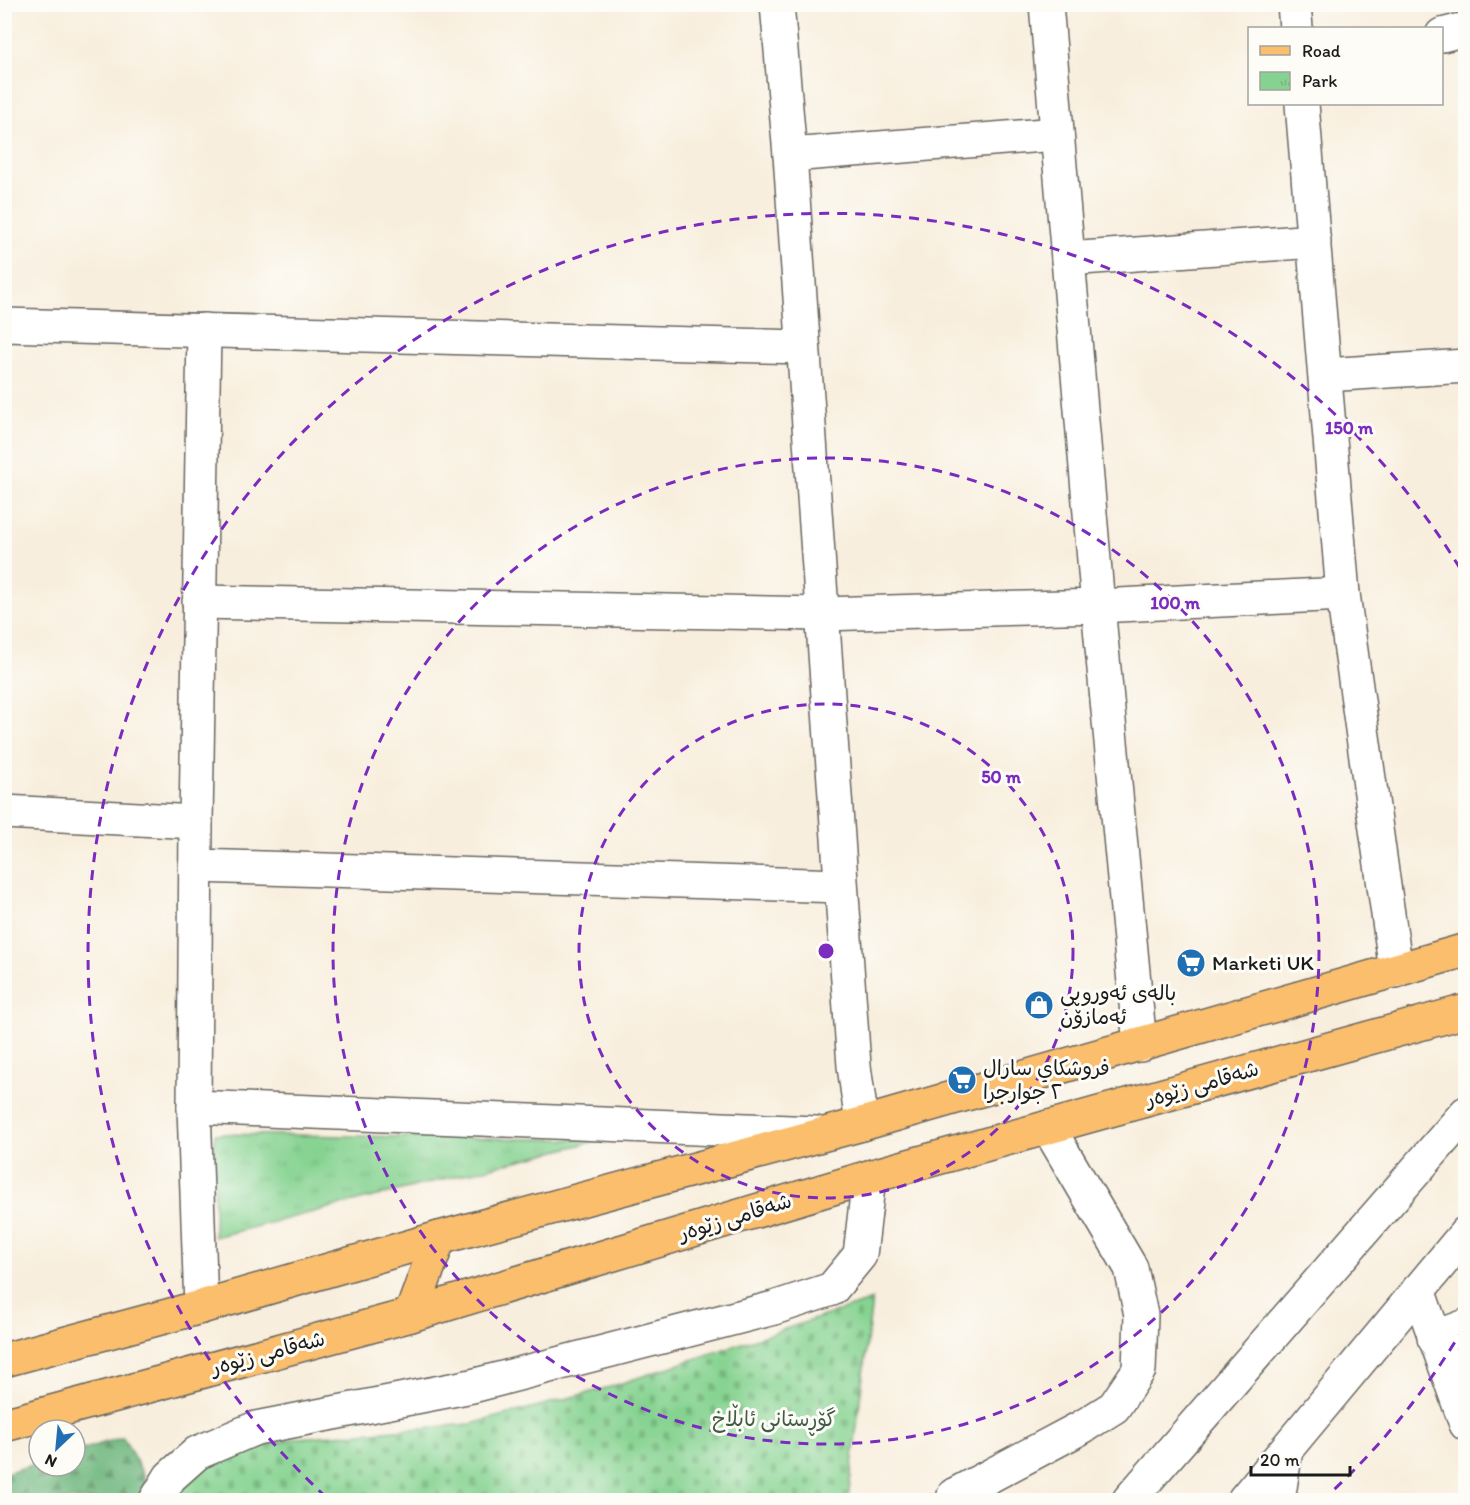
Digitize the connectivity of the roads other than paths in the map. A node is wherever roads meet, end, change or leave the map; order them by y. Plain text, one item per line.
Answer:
1 (777, 4) edge
2 (1046, 4) edge
3 (1294, 4) edge
4 (1296, 27) edge
5 (1466, 29) edge
6 (1443, 35) edge
7 (1302, 105) edge
8 (1057, 134) junction
9 (790, 155) junction
10 (1314, 241) junction
11 (1068, 259) junction
12 (4, 325) edge
13 (204, 330) junction
14 (803, 347) junction
15 (1466, 366) edge
16 (1325, 375) junction
17 (1343, 594) junction
18 (199, 602) junction
19 (1098, 606) junction
20 (822, 614) junction
21 (4, 812) edge
22 (196, 822) junction
23 (195, 866) junction
24 (841, 886) junction
25 (1466, 950) edge
26 (1395, 971) junction
27 (1466, 1011) edge
28 (1140, 1045) junction
29 (194, 1107) junction
30 (1466, 1113) edge
31 (862, 1124) junction
32 (1048, 1126) junction
33 (826, 1134) junction
34 (869, 1177) junction
35 (1466, 1233) edge
36 (439, 1238) junction
37 (1418, 1290) junction
38 (201, 1307) junction
39 (411, 1315) junction
40 (1466, 1326) edge
41 (1434, 1338) junction
42 (4, 1360) edge
43 (1466, 1424) edge
44 (4, 1425) edge
45 (1286, 1450) junction
46 (954, 1495) dead end
47 (156, 1500) edge
48 (1129, 1500) edge
49 (1244, 1500) edge
50 (1278, 1500) edge

1 - 9 street
2 - 8 street
3 - 4 street
5 - 6 street
7 - 10 street
8 - 9 street
8 - 11 street
9 - 14 street
10 - 11 street
10 - 16 street
11 - 19 street
12 - 13 street
13 - 14 street
13 - 18 street
14 - 20 street
15 - 16 street
16 - 17 street
17 - 19 street
17 - 26 street
18 - 20 street
18 - 22 street
19 - 20 street
19 - 28 street
20 - 24 street
21 - 22 street
22 - 23 street
23 - 24 street
23 - 29 street
24 - 31 street
25 - 26 main road
26 - 28 main road
27 - 32 main road, شەقامی زێوەر
28 - 31 main road
29 - 33 street
29 - 38 street
30 - 48 street
31 - 33 main road
32 - 34 main road, شەقامی زێوەر
32 - 46 street
33 - 36 main road
34 - 39 main road, شەقامی زێوەر
34 - 47 street
35 - 37 street
36 - 38 main road
36 - 39 main road
37 - 41 street
37 - 45 street
38 - 42 main road
39 - 44 main road, شەقامی زێوەر
40 - 41 street
41 - 43 street
45 - 49 street
45 - 50 street

